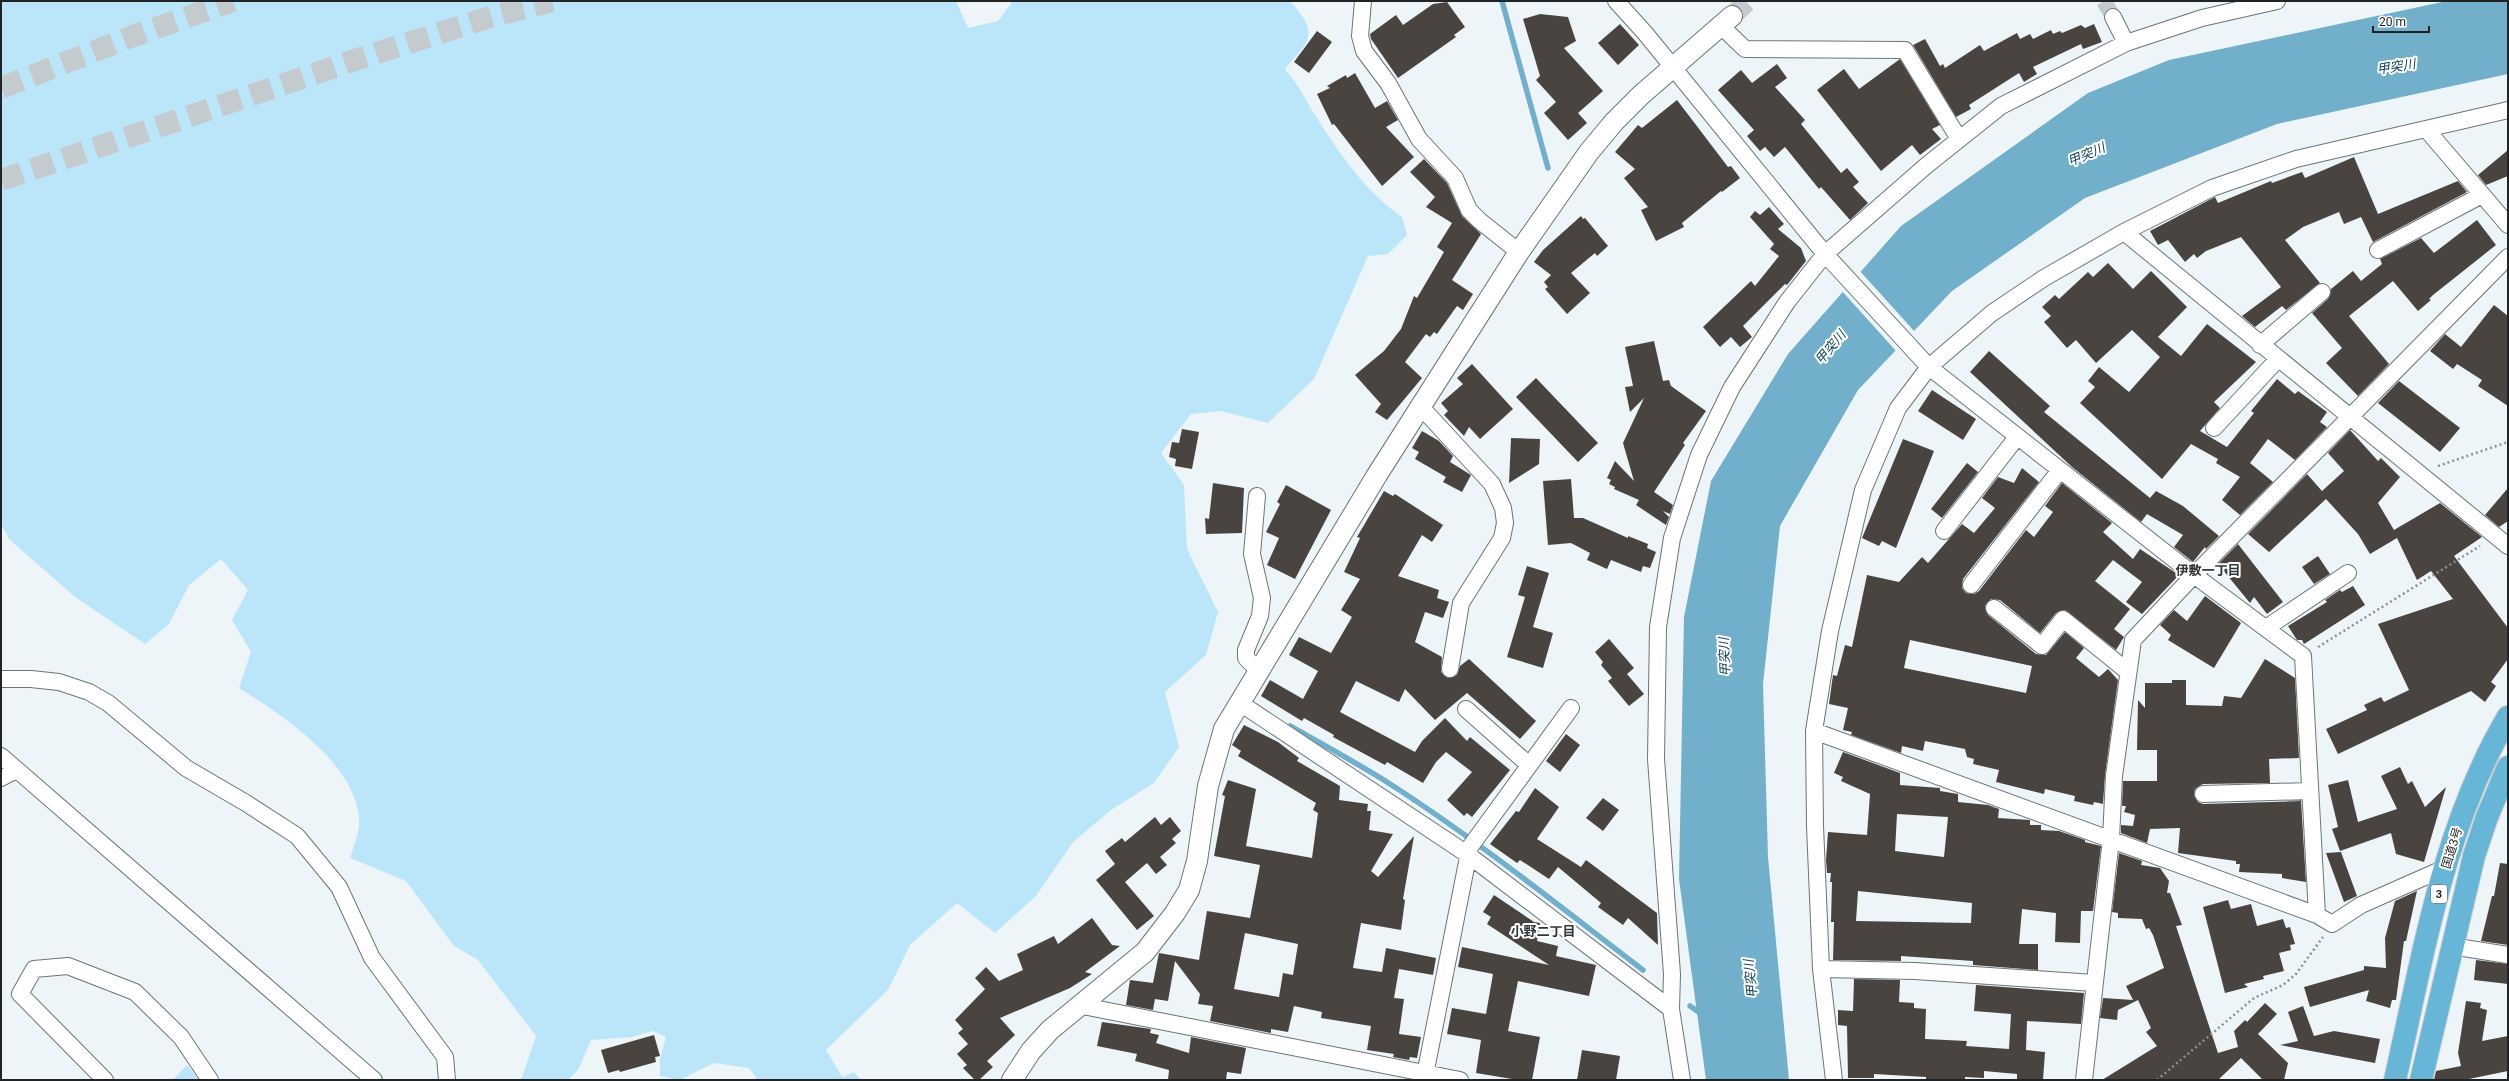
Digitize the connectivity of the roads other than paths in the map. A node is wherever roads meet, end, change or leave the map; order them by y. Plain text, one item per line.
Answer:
1 (1363, 1) edge
2 (1616, 1) edge
3 (2277, 1) edge
4 (2113, 18) tunnel mouth
5 (1727, 21) joint
6 (2126, 42) junction
7 (1673, 68) junction
8 (2508, 110) edge
9 (2426, 129) junction
10 (1959, 139) junction
11 (2482, 195) junction
12 (2508, 225) edge
13 (2124, 232) junction
14 (2378, 250) dead end
15 (1519, 252) junction
16 (1826, 254) junction
17 (2508, 257) edge
18 (2322, 292) dead end
19 (2260, 345) junction
20 (2278, 360) junction
21 (1929, 367) junction
22 (1421, 407) junction
23 (2349, 417) junction
24 (2214, 428) dead end
25 (2017, 437) junction
26 (2060, 470) junction
27 (1257, 496) dead end
28 (1944, 531) dead end
29 (2502, 541) edge
30 (2348, 573) dead end
31 (2194, 575) junction
32 (1971, 585) dead end
33 (1994, 608) dead end
34 (2266, 628) junction
35 (1450, 669) dead end
36 (2127, 671) junction
37 (1260, 672) junction
38 (1, 679) edge
39 (1240, 703) junction
40 (1571, 708) dead end
41 (1466, 709) dead end
42 (2508, 716) edge
43 (1814, 731) junction
44 (1, 756) edge
45 (1529, 765) junction
46 (16, 770) junction
47 (1, 778) edge
48 (2506, 780) edge
49 (2310, 791) junction
50 (2203, 794) dead end
51 (2111, 839) junction
52 (1472, 845) junction
53 (2445, 868) junction
54 (2317, 915) junction
55 (2451, 946) junction
56 (2508, 955) edge
57 (1821, 969) junction
58 (2094, 983) junction
59 (1078, 1005) junction
60 (1671, 1009) junction
61 (1425, 1077) edge
62 (105, 1080) edge
63 (210, 1080) edge
64 (374, 1080) edge
65 (447, 1080) edge
66 (1012, 1080) edge
67 (1460, 1080) edge
68 (1682, 1080) edge
69 (1834, 1080) edge
70 (2084, 1080) edge
71 (2396, 1080) edge
72 (2421, 1080) edge

1 - 15 street
2 - 7 street
3 - 6 street
4 - 6 street
5 - 7 street
5 - 10 street
6 - 10 street
7 - 15 street
7 - 16 street
8 - 9 street
9 - 11 street
9 - 13 street
10 - 16 street
11 - 12 street
11 - 14 street
13 - 19 street
13 - 21 street
15 - 22 street
16 - 21 street
16 - 60 street
17 - 23 street
18 - 19 street
19 - 20 street
20 - 23 street
20 - 24 street
21 - 25 street
21 - 43 street
22 - 35 street
22 - 37 street
23 - 29 street
23 - 31 street
25 - 26 street
25 - 28 street
26 - 31 street
26 - 32 street
27 - 37 street
30 - 34 street
31 - 34 street
31 - 36 street
33 - 36 street
34 - 49 street
36 - 51 street
37 - 39 street
38 - 65 street
39 - 52 street
39 - 59 street
40 - 45 street
41 - 45 street
42 - 53 highway, 国道3号 / 3
43 - 51 street
43 - 57 street
44 - 46 street
45 - 52 street
46 - 47 street
46 - 64 street
48 - 55 highway, 国道3号 / 3
49 - 50 street
49 - 54 street
51 - 54 street
51 - 58 street
52 - 60 street
52 - 61 street
53 - 54 street
53 - 71 highway, 国道3号 / 3
55 - 56 street
55 - 72 highway, 国道3号 / 3
57 - 58 street
57 - 69 street
58 - 70 street
59 - 61 street
59 - 66 street
60 - 68 street
61 - 67 street
62 - 63 street

